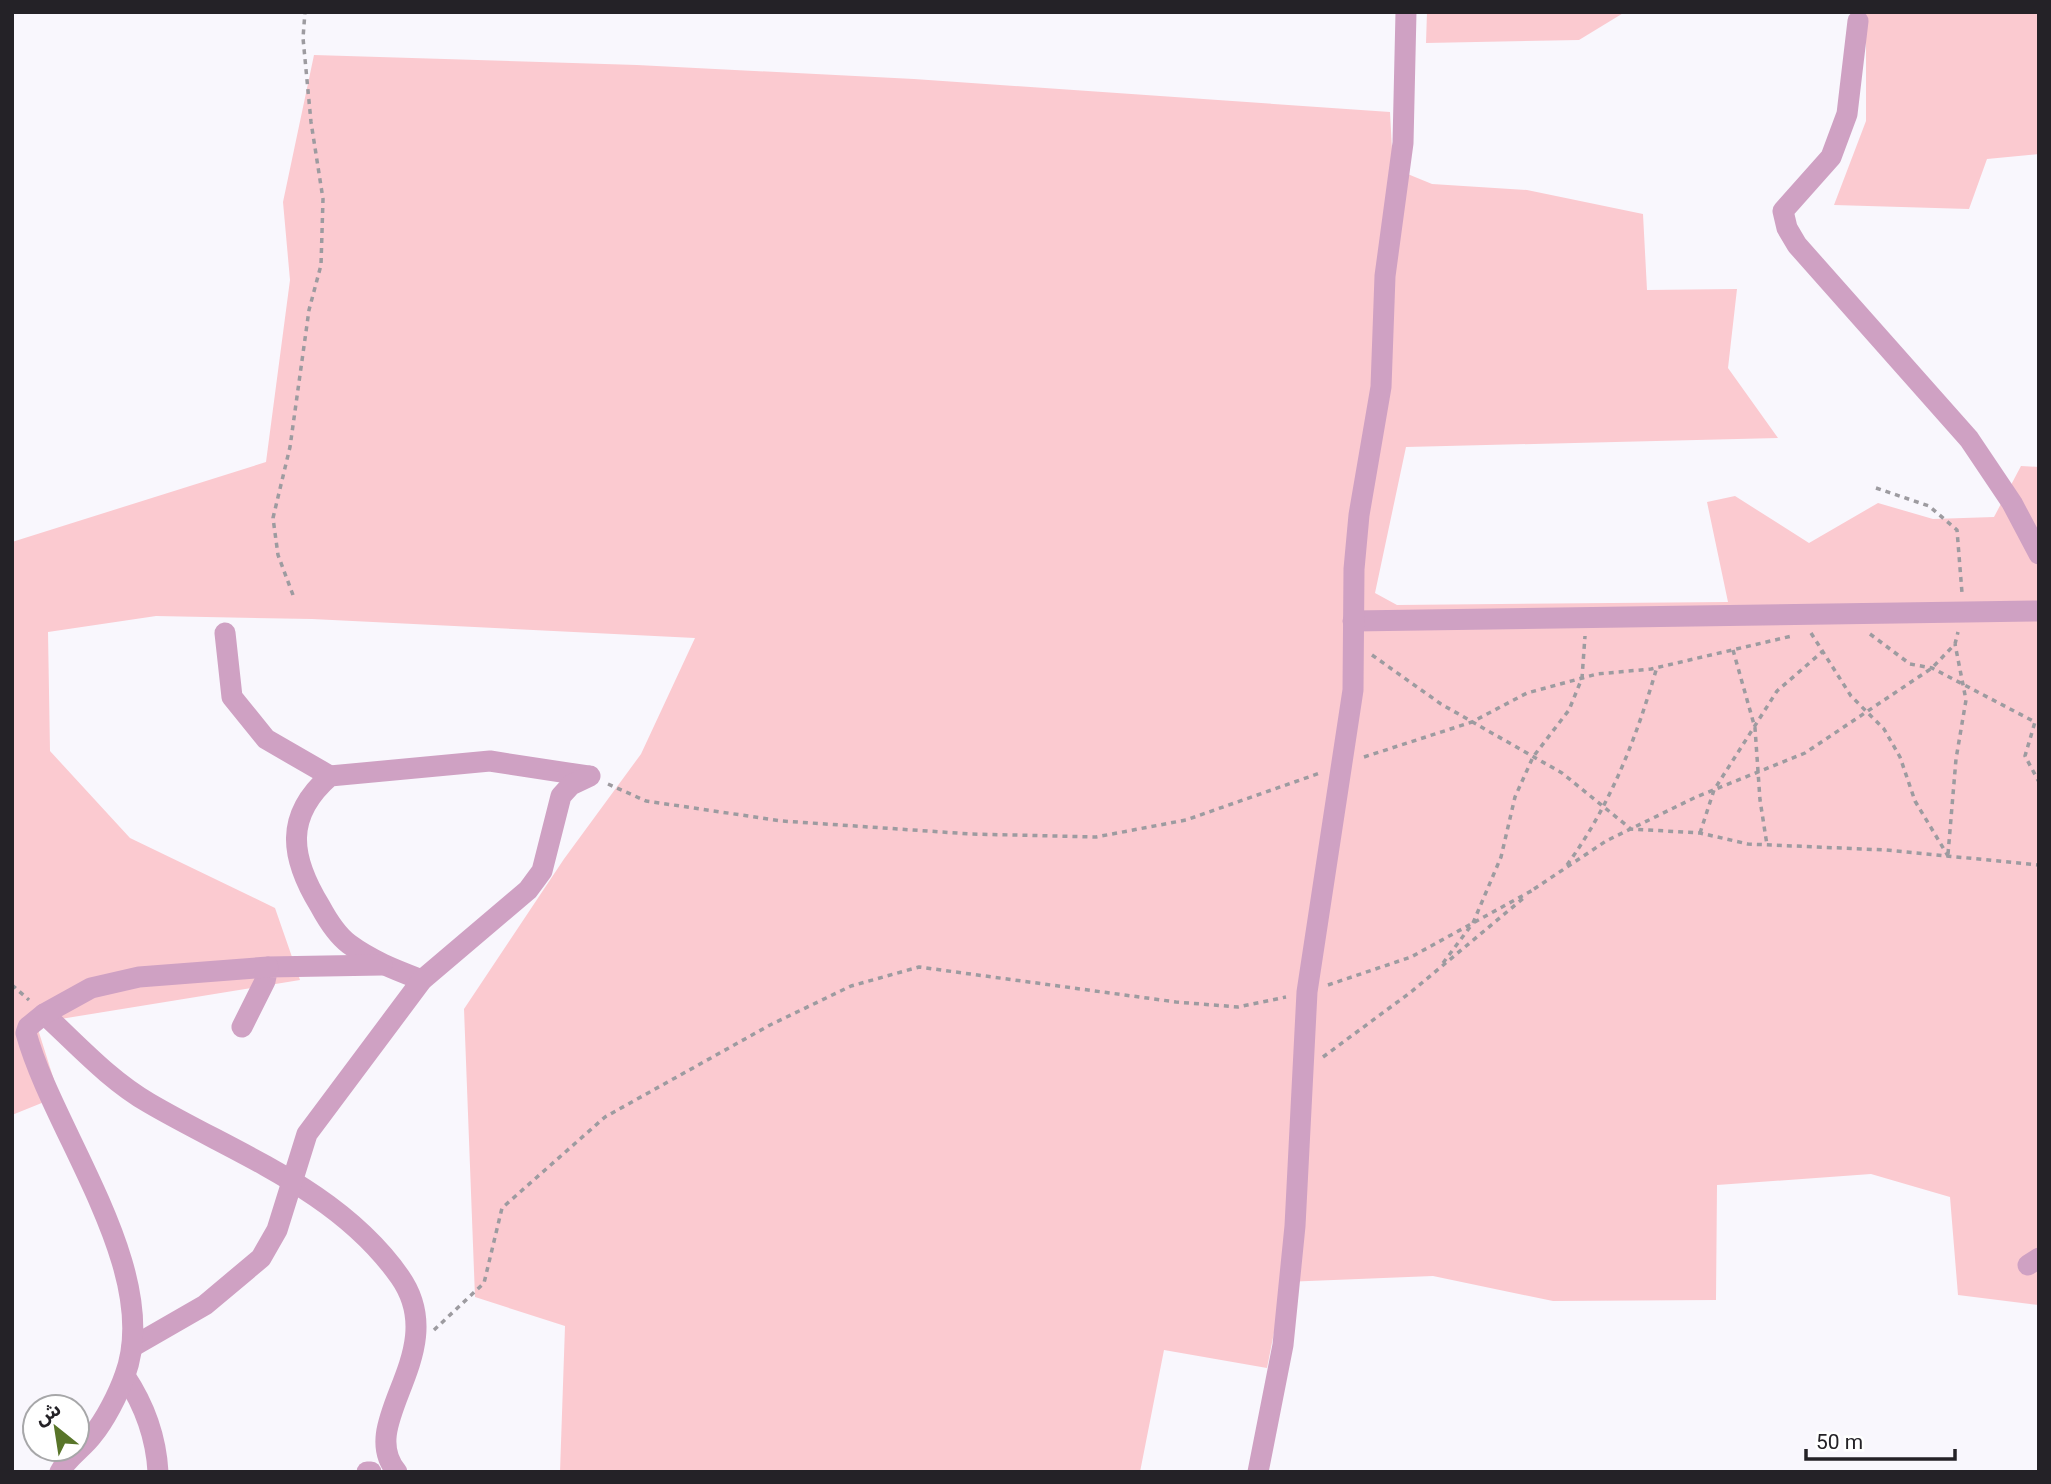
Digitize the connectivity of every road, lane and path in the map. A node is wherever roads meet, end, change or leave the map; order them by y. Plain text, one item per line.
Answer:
1 (305, 12) edge
2 (1406, 12) edge
3 (1858, 21) dead end
4 (1875, 488) dead end
5 (2039, 554) edge
6 (293, 595) dead end
7 (2039, 611) edge
8 (1963, 612) junction
9 (1586, 620) junction
10 (1353, 621) junction
11 (1822, 630) dead end
12 (1865, 631) dead end
13 (1811, 632) junction
14 (225, 633) dead end
15 (1354, 643) junction
16 (1955, 645) junction
17 (1733, 650) junction
18 (1822, 652) junction
19 (1657, 667) junction
20 (1932, 668) junction
21 (1581, 678) junction
22 (1963, 683) junction
23 (1864, 712) junction
24 (1472, 722) junction
25 (2037, 722) edge
26 (1755, 728) junction
27 (1533, 757) junction
28 (1343, 765) junction
29 (1760, 771) junction
30 (330, 776) junction
31 (590, 776) junction
32 (2039, 782) edge
33 (1714, 790) junction
34 (1604, 807) junction
35 (1631, 829) junction
36 (1700, 833) junction
37 (1767, 845) junction
38 (1948, 856) junction
39 (2039, 865) edge
40 (1564, 870) junction
41 (1534, 890) junction
42 (1473, 923) junction
43 (382, 965) junction
44 (268, 967) junction
45 (1438, 969) junction
46 (422, 980) junction
47 (1307, 992) junction
48 (44, 1014) junction
49 (242, 1027) dead end
50 (1304, 1070) junction
51 (291, 1180) junction
52 (132, 1347) junction
53 (415, 1348) junction
54 (125, 1376) junction
55 (60, 1472) edge
56 (158, 1472) edge
57 (397, 1472) edge
58 (1258, 1472) edge

1 - 6 path
2 - 10 street
3 - 5 street
4 - 8 path
7 - 8 street
8 - 9 street
8 - 16 path
9 - 10 street
9 - 21 path
10 - 15 street
11 - 13 path
12 - 20 path
13 - 17 path
13 - 18 path
14 - 30 street
15 - 24 path
15 - 28 street
16 - 20 path
16 - 22 path
17 - 19 path
17 - 26 path
18 - 23 path
18 - 26 path
19 - 21 path
19 - 34 path
20 - 22 path
20 - 23 path
21 - 24 path
21 - 27 path
22 - 25 path
22 - 38 path
23 - 29 path
23 - 38 path
24 - 27 path
24 - 28 path
25 - 32 path
26 - 29 path
26 - 33 path
27 - 34 path
27 - 42 path
28 - 31 path
28 - 47 street
29 - 33 path
29 - 37 path
30 - 31 street
30 - 43 street
31 - 46 street
33 - 35 path
33 - 36 path
34 - 35 path
34 - 40 path
35 - 36 path
35 - 40 path
36 - 37 path
37 - 38 path
38 - 39 path
40 - 41 path
41 - 42 path
41 - 45 path
42 - 45 path
42 - 47 path
43 - 44 street
43 - 46 street
44 - 48 street
44 - 49 street
45 - 50 path
46 - 51 street
47 - 50 street
47 - 53 path
48 - 51 street
48 - 52 street
50 - 58 street
51 - 52 street
51 - 53 street
52 - 54 street
53 - 57 street
54 - 55 street
54 - 56 street

